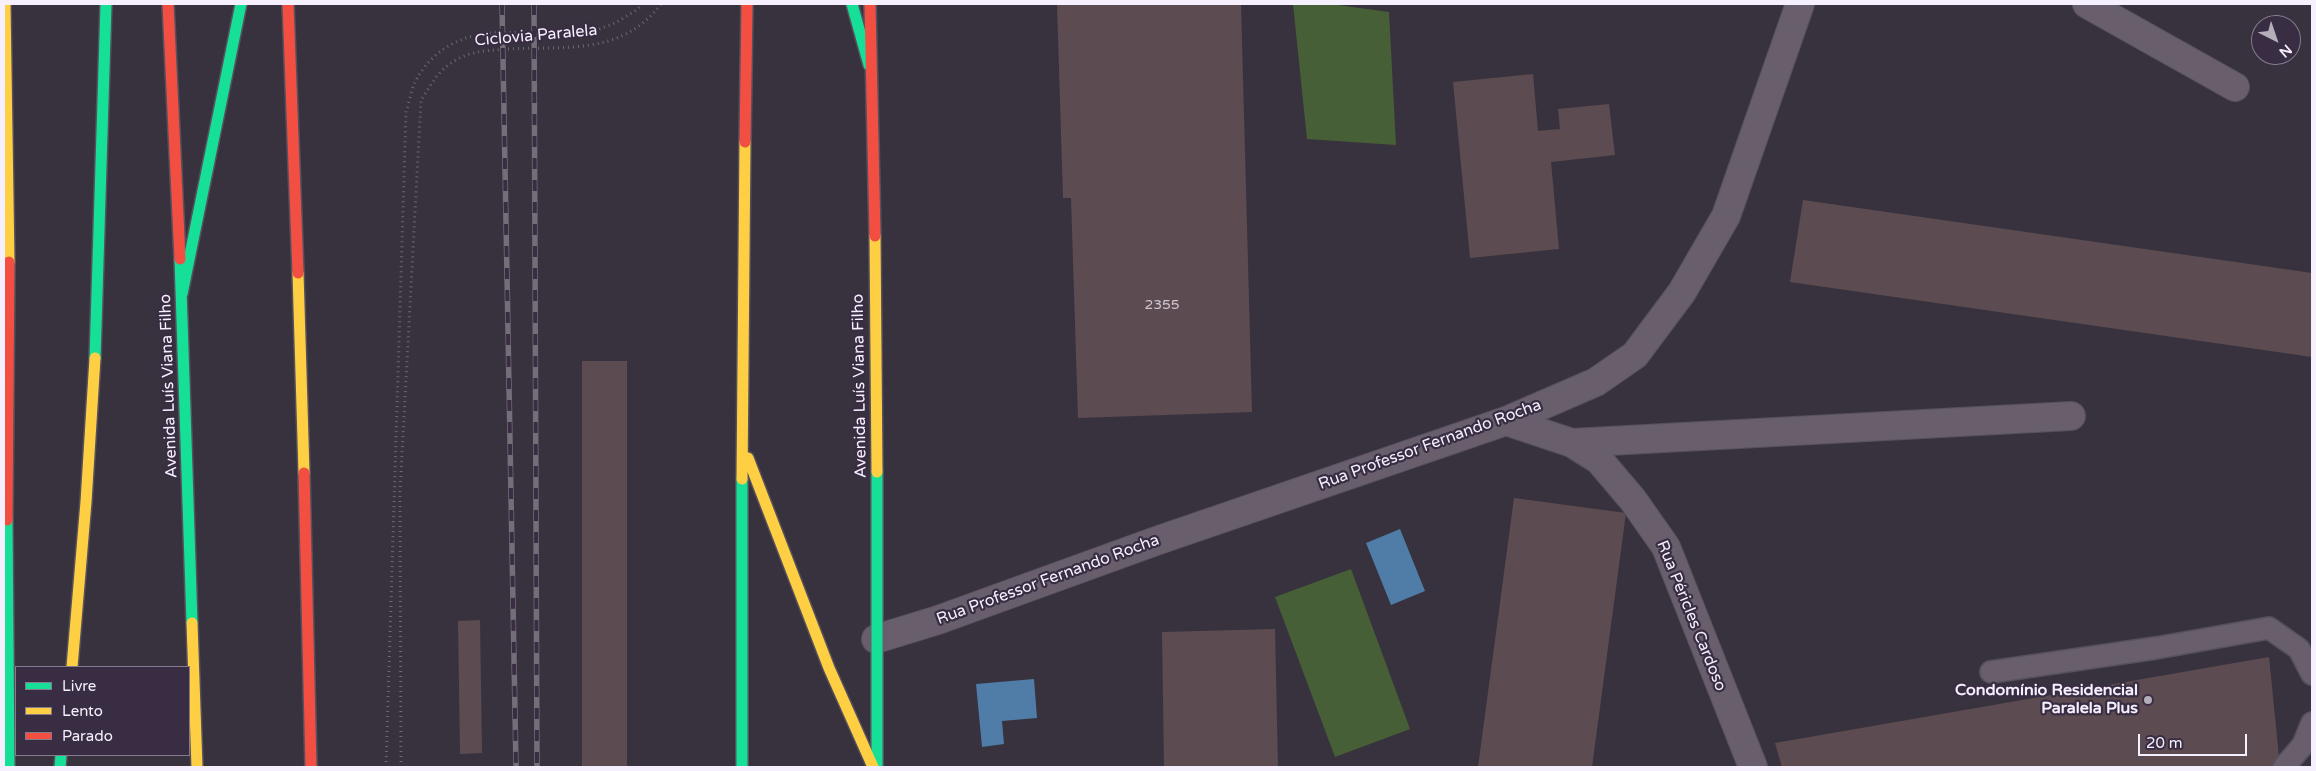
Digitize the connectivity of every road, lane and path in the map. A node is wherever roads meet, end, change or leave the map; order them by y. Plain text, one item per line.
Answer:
1 (5, 4) edge
2 (106, 4) edge
3 (168, 4) edge
4 (241, 4) edge
5 (288, 4) edge
6 (642, 4) edge
7 (660, 4) edge
8 (747, 4) edge
9 (852, 4) edge
10 (870, 4) edge
11 (1800, 4) edge
12 (2087, 4) edge
13 (869, 65) junction
14 (2235, 88) dead end
15 (182, 294) junction
16 (2071, 416) dead end
17 (1506, 421) junction
18 (742, 442) junction
19 (1572, 442) junction
20 (6, 547) edge
21 (876, 639) junction
22 (72, 666) edge
23 (1991, 672) dead end
24 (2312, 674) edge
25 (2312, 723) edge
26 (1746, 764) edge
27 (9, 767) edge
28 (196, 767) edge
29 (312, 767) edge
30 (386, 767) edge
31 (401, 767) edge
32 (742, 767) edge
33 (873, 767) edge
34 (878, 767) edge
35 (2284, 767) edge

1 - 20 main road
2 - 22 main road
3 - 15 main road, Avenida Luís Viana Filho
4 - 15 main road
5 - 29 main road
6 - 30 path
7 - 31 path, Ciclovia Paralela
8 - 18 main road
9 - 13 main road
10 - 13 main road, Avenida Luís Viana Filho
11 - 17 street, Rua Professor Fernando Rocha
12 - 14 street
13 - 21 main road, Avenida Luís Viana Filho
15 - 28 main road, Avenida Luís Viana Filho
16 - 19 street
17 - 19 street, Rua Péricles Cardoso
17 - 21 street, Rua Professor Fernando Rocha
18 - 32 main road
18 - 33 main road
19 - 26 street, Rua Péricles Cardoso
20 - 27 main road
21 - 34 main road, Avenida Luís Viana Filho
23 - 24 lane
25 - 35 lane

